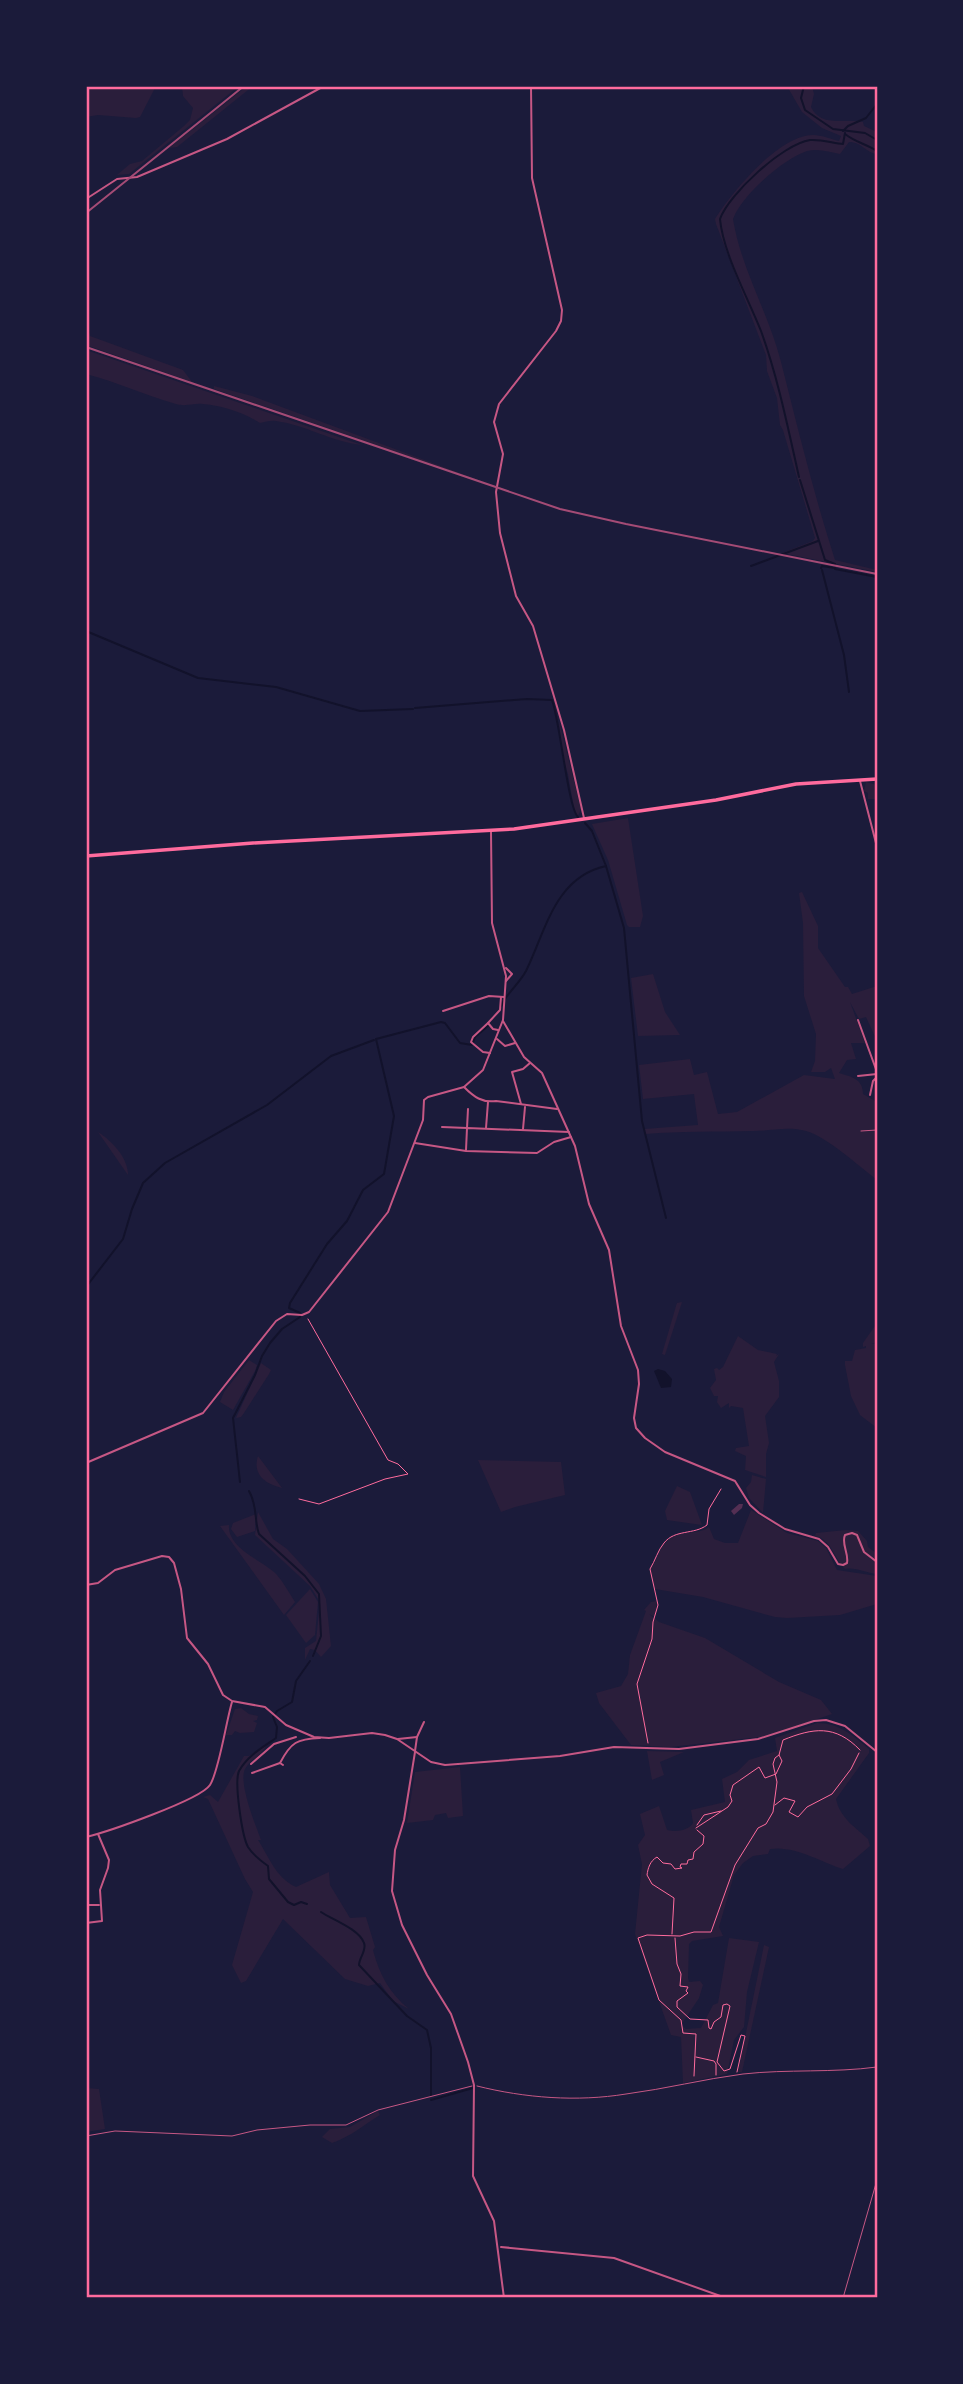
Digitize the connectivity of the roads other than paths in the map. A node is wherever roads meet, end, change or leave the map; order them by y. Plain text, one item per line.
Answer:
1 (324, 86) edge
2 (531, 86) edge
3 (86, 199) edge
4 (860, 779) junction
5 (877, 779) edge
6 (583, 810) junction
7 (603, 818) junction
8 (585, 820) junction
9 (568, 822) junction
10 (491, 831) junction
11 (877, 847) edge
12 (86, 856) edge
13 (506, 968) junction
14 (506, 981) junction
15 (503, 997) junction
16 (443, 1011) dead end
17 (503, 1020) junction
18 (858, 1020) dead end
19 (488, 1023) junction
20 (499, 1030) junction
21 (497, 1038) junction
22 (515, 1043) junction
23 (491, 1053) junction
24 (530, 1063) junction
25 (877, 1074) edge
26 (858, 1076) dead end
27 (464, 1087) junction
28 (870, 1094) dead end
29 (488, 1102) junction
30 (523, 1105) junction
31 (468, 1109) dead end
32 (558, 1110) junction
33 (442, 1127) dead end
34 (467, 1128) junction
35 (486, 1129) junction
36 (523, 1130) junction
37 (877, 1130) edge
38 (861, 1131) dead end
39 (569, 1132) junction
40 (571, 1136) junction
41 (415, 1143) junction
42 (466, 1151) junction
43 (86, 1463) edge
44 (877, 1562) edge
45 (86, 1586) edge
46 (233, 1701) junction
47 (424, 1722) dead end
48 (296, 1737) dead end
49 (417, 1737) junction
50 (321, 1738) junction
51 (397, 1739) junction
52 (415, 1751) junction
53 (877, 1752) edge
54 (251, 1764) dead end
55 (253, 1773) dead end
56 (98, 1834) junction
57 (86, 1837) edge
58 (86, 1905) edge
59 (100, 1905) junction
60 (86, 1923) edge
61 (877, 2067) edge
62 (474, 2085) junction
63 (86, 2136) edge
64 (877, 2180) edge
65 (499, 2246) junction
66 (504, 2298) edge
67 (726, 2298) edge
68 (844, 2298) edge

1 - 3 street
2 - 6 street
4 - 5 main road
4 - 7 main road
4 - 11 street
6 - 7 street
6 - 8 street
6 - 9 street
7 - 8 main road
8 - 9 main road
9 - 10 main road
10 - 12 main road
10 - 13 street
13 - 14 street
13 - 14 street
14 - 15 street
15 - 16 street
15 - 17 street
15 - 19 street
17 - 20 street
17 - 22 street
18 - 25 street
19 - 20 street
19 - 23 street
20 - 21 street
21 - 22 street
21 - 23 street
22 - 24 street
23 - 27 street
24 - 30 street
24 - 32 street
25 - 26 street
25 - 28 street
27 - 29 street
27 - 41 street
29 - 30 street
29 - 35 street
30 - 32 street
30 - 36 street
31 - 34 street
32 - 39 street
33 - 34 street
34 - 35 street
34 - 42 street
35 - 36 street
36 - 39 street
37 - 38 lane
39 - 40 street
40 - 42 street
40 - 44 street
41 - 42 street
41 - 43 street
45 - 46 street
46 - 50 street
46 - 56 street
47 - 49 street
48 - 54 street
49 - 51 street
49 - 52 street
50 - 51 street
50 - 55 street
51 - 52 street
52 - 53 street
52 - 62 street
56 - 57 street
56 - 59 street
58 - 59 street
59 - 60 street
61 - 62 lane
62 - 63 lane
62 - 65 street
64 - 68 lane
65 - 66 street
65 - 67 street

